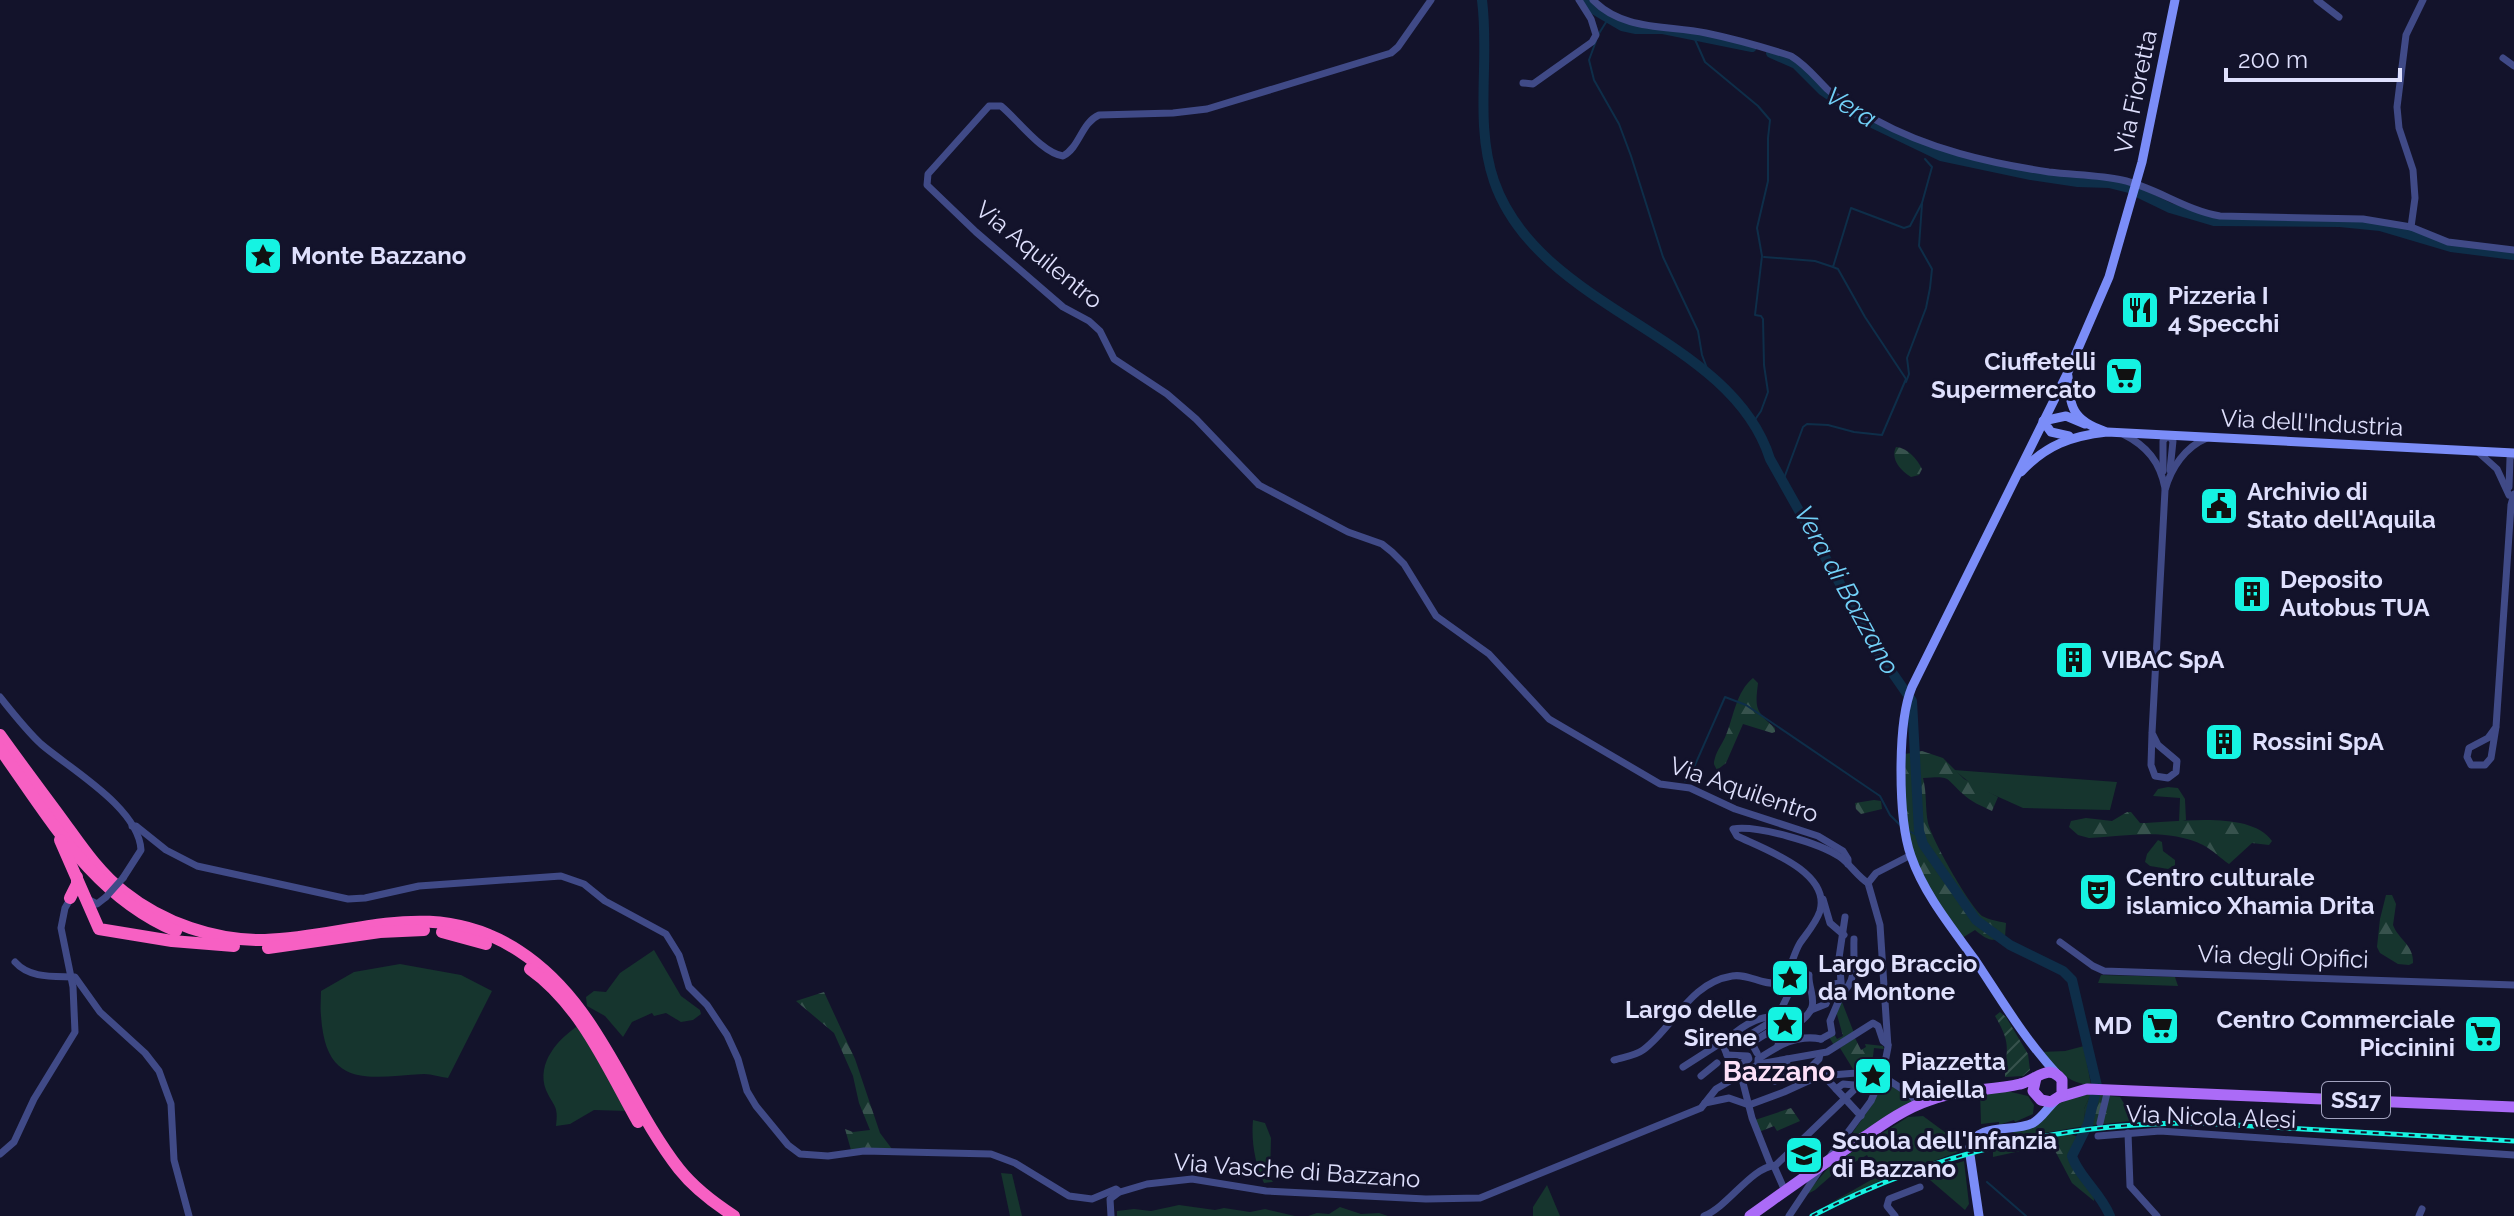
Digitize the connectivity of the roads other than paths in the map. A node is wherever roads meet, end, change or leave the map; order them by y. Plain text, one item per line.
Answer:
1 (1431, 0) edge
2 (1579, 0) edge
3 (1593, 0) edge
4 (2175, 0) edge
5 (2317, 0) edge
6 (2423, 0) edge
7 (2339, 17) dead end
8 (2503, 58) dead end
9 (2514, 66) edge
10 (1523, 83) dead end
11 (2136, 188) junction
12 (2411, 227) junction
13 (2514, 250) edge
14 (2068, 372) junction
15 (2043, 421) junction
16 (2085, 424) junction
17 (2112, 432) junction
18 (2079, 435) junction
19 (2168, 435) junction
20 (2212, 438) junction
21 (2476, 451) junction
22 (2514, 453) edge
23 (2166, 480) junction
24 (2014, 481) junction
25 (2513, 494) edge
26 (0, 697) edge
27 (2496, 727) junction
28 (2152, 733) junction
29 (0, 735) edge
30 (0, 749) edge
31 (50, 819) junction
32 (132, 826) junction
33 (1911, 855) junction
34 (1848, 864) junction
35 (77, 877) junction
36 (1868, 883) junction
37 (84, 897) junction
38 (70, 898) junction
39 (1821, 898) junction
40 (103, 900) junction
41 (1845, 917) dead end
42 (93, 919) junction
43 (1844, 935) junction
44 (1854, 939) dead end
45 (2060, 942) dead end
46 (234, 946) junction
47 (15, 962) dead end
48 (1788, 970) junction
49 (71, 976) junction
50 (1780, 983) junction
51 (1840, 983) junction
52 (2514, 985) edge
53 (1842, 993) junction
54 (1811, 1010) junction
55 (1779, 1016) junction
56 (1789, 1029) junction
57 (1821, 1039) junction
58 (1751, 1043) junction
59 (1722, 1044) junction
60 (1778, 1044) junction
61 (1888, 1045) junction
62 (2032, 1045) junction
63 (1767, 1054) junction
64 (1820, 1054) junction
65 (1753, 1055) junction
66 (1722, 1059) junction
67 (1787, 1059) junction
68 (1614, 1060) dead end
69 (1758, 1064) junction
70 (1738, 1066) dead end
71 (1683, 1067) dead end
72 (1741, 1075) junction
73 (2058, 1075) junction
74 (1701, 1076) dead end
75 (1824, 1076) junction
76 (2036, 1077) junction
77 (1808, 1078) junction
78 (1866, 1078) junction
79 (1882, 1078) junction
80 (1775, 1081) dead end
81 (1856, 1087) junction
82 (1998, 1087) junction
83 (1836, 1089) junction
84 (2090, 1089) junction
85 (2106, 1089) junction
86 (2038, 1098) junction
87 (2058, 1098) junction
88 (1845, 1100) junction
89 (1705, 1103) junction
90 (1918, 1104) junction
91 (1749, 1105) junction
92 (2514, 1107) edge
93 (1861, 1116) junction
94 (2041, 1116) junction
95 (2100, 1123) dead end
96 (1850, 1130) junction
97 (2128, 1133) junction
98 (2098, 1136) dead end
99 (1858, 1141) junction
100 (0, 1154) edge
101 (2514, 1155) edge
102 (1825, 1163) junction
103 (1772, 1166) junction
104 (1920, 1187) dead end
105 (1785, 1191) junction
106 (1120, 1192) junction
107 (1975, 1214) edge
108 (189, 1216) edge
109 (720, 1216) edge
110 (734, 1216) edge
111 (1111, 1216) edge
112 (1704, 1216) edge
113 (1750, 1216) edge
114 (1789, 1216) edge
115 (1895, 1216) edge
116 (2157, 1216) edge

1 - 34 street, Via Aquilentro
2 - 10 street
3 - 11 street
4 - 11 main road, Via Fioretta
5 - 7 street
6 - 12 street
8 - 9 street
11 - 12 street
11 - 14 main road, Via Fioretta
12 - 13 street
14 - 15 main road, Via Fioretta
14 - 16 main road
15 - 16 main road, Via dell'Industria
15 - 18 main road, Via dell'Industria
15 - 24 main road, Via Fioretta
16 - 17 main road, Via dell'Industria
17 - 18 main road, Via dell'Industria
17 - 19 main road, Via dell'Industria
17 - 23 street
18 - 24 main road, Via dell'Industria
19 - 20 main road, Via dell'Industria
19 - 23 street
20 - 21 main road, Via dell'Industria
20 - 23 street
21 - 22 main road, Via dell'Industria
21 - 25 street
22 - 25 street
23 - 28 street
24 - 33 main road, Via Fioretta
25 - 27 street
26 - 32 street, Via Vasche di Bazzano
27 - 27 street
28 - 28 street
29 - 110 highway
30 - 31 highway
31 - 35 highway
31 - 46 highway
32 - 40 street, bridge
32 - 106 street, Via Vasche di Bazzano
33 - 36 street
33 - 62 main road, Via Fioretta
34 - 36 street
34 - 39 street
35 - 37 highway
35 - 38 highway
36 - 61 street
37 - 38 street
37 - 40 street
37 - 42 highway
38 - 49 street
39 - 43 street
39 - 48 street
40 - 42 highway
41 - 43 street
42 - 46 highway
43 - 51 street
44 - 53 street
45 - 52 street, Via degli Opifici
46 - 109 highway
47 - 49 street
48 - 50 street
48 - 54 street
49 - 100 street
49 - 108 street
50 - 55 street
50 - 68 street
51 - 53 street
51 - 54 street
53 - 57 street
54 - 56 street
55 - 56 street
55 - 58 street
55 - 59 street
56 - 60 street
57 - 60 street
57 - 64 street
58 - 60 street
58 - 65 street
59 - 66 street
59 - 71 street
60 - 63 street
61 - 64 street
61 - 79 street
62 - 73 main road, Via Fioretta
62 - 76 main road
63 - 65 street
63 - 69 street
64 - 67 street
64 - 77 street
65 - 66 street
65 - 70 street
66 - 74 street
67 - 69 street
67 - 80 street
69 - 72 street
72 - 89 street
72 - 91 street
73 - 76 main road
73 - 84 main road, SS17
73 - 87 main road
75 - 77 street
75 - 78 street
75 - 83 street
76 - 82 main road
76 - 86 main road
77 - 91 street
78 - 79 street
78 - 81 street
79 - 90 street
79 - 93 street
81 - 83 street
81 - 88 street
82 - 86 main road
82 - 90 main road
83 - 88 street
84 - 85 main road, SS17
84 - 87 main road, SS17
85 - 92 main road, SS17
85 - 95 street, Via Nicola Alesi
86 - 87 main road
86 - 94 main road
87 - 94 main road
88 - 93 street
88 - 103 street
89 - 91 street
89 - 106 street, Via Vasche di Bazzano
90 - 99 main road
91 - 103 street
93 - 96 street
94 - 107 main road
96 - 99 street
96 - 102 street
97 - 98 street, Via Nicola Alesi
97 - 101 street, Via Nicola Alesi
97 - 116 street
99 - 102 main road
102 - 105 main road
102 - 114 street
103 - 105 street
103 - 112 street
104 - 115 street
105 - 113 main road
106 - 111 street

